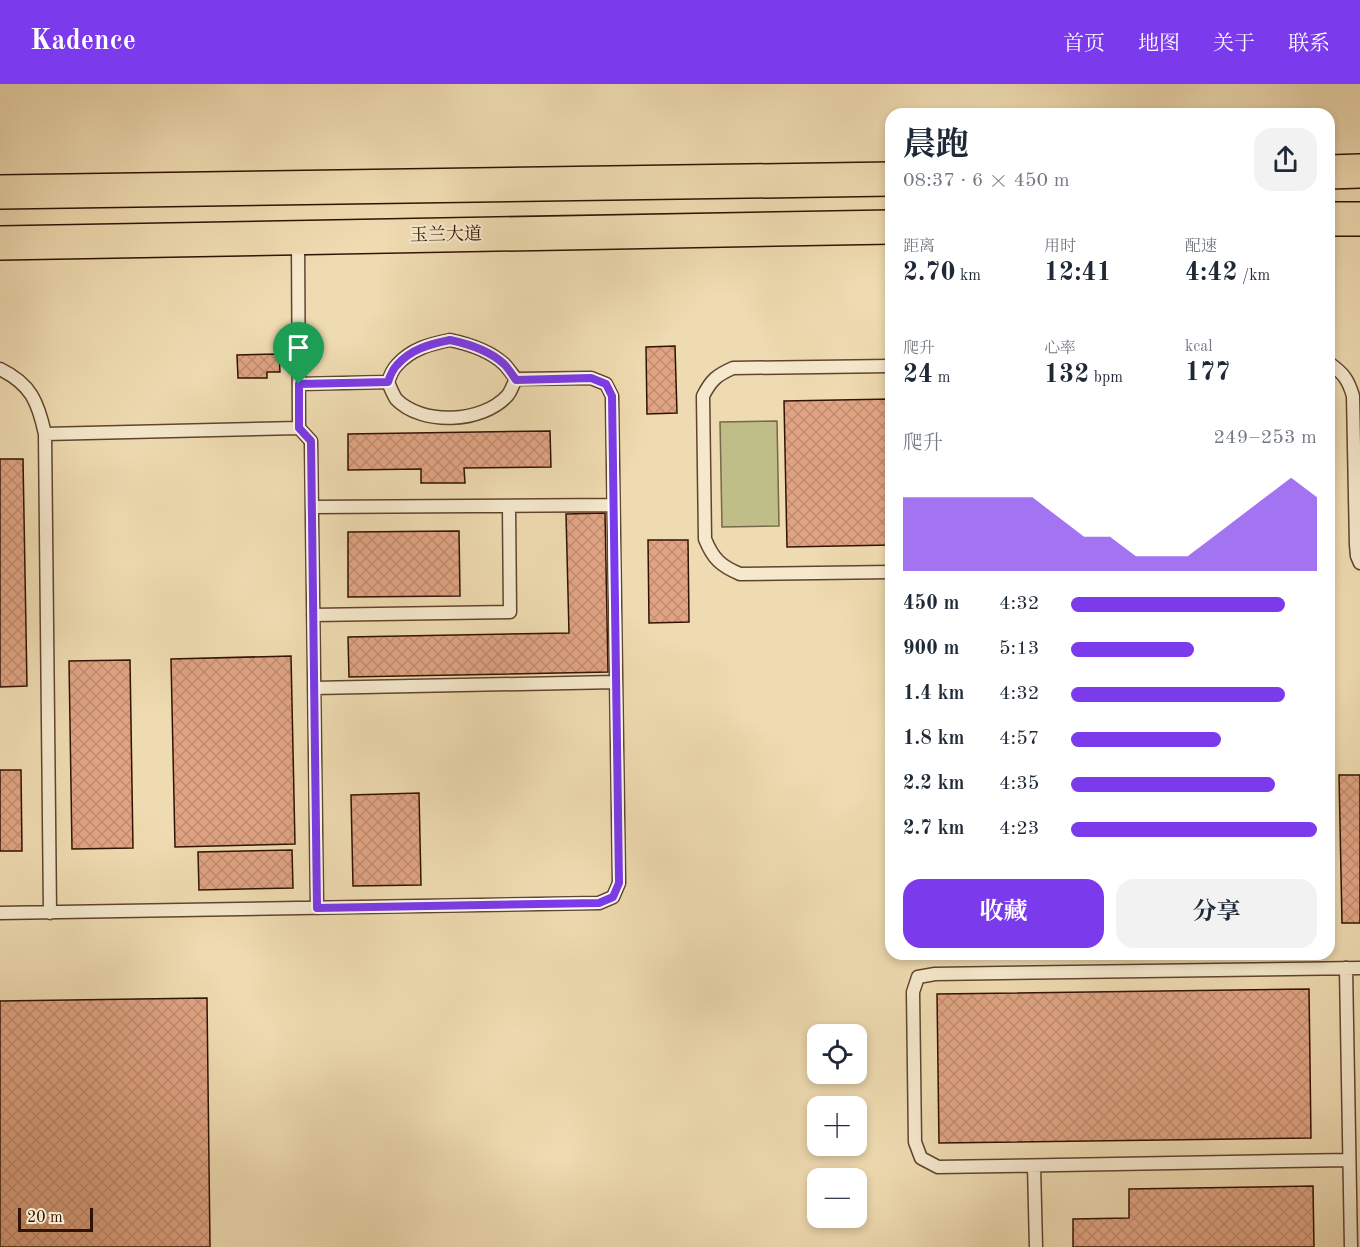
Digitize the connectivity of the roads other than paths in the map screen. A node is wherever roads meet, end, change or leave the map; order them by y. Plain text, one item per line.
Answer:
1 (1360, 171) edge
2 (1335, 172) edge
3 (885, 179) edge
4 (0, 192) edge
5 (1335, 219) edge
6 (1360, 219) edge
7 (885, 227) edge
8 (298, 237) junction
9 (0, 243) edge
10 (885, 366) edge
11 (1335, 367) edge
12 (0, 369) edge
13 (516, 380) junction
14 (388, 382) junction
15 (299, 384) junction
16 (299, 428) junction
17 (45, 434) junction
18 (613, 505) junction
19 (509, 506) junction
20 (312, 507) junction
21 (1360, 563) edge
22 (885, 572) edge
23 (313, 615) junction
24 (616, 682) junction
25 (314, 688) junction
26 (317, 908) junction
27 (50, 913) junction
28 (0, 914) edge
29 (1346, 968) junction
30 (1360, 968) edge
31 (1349, 1160) junction
32 (1034, 1166) junction
33 (1036, 1247) edge
34 (1351, 1247) edge

1 - 2 main road
3 - 4 main road
5 - 6 main road
7 - 8 main road, 玉兰大道
8 - 9 main road, 玉兰大道
8 - 15 lane
10 - 22 lane
11 - 21 lane
12 - 17 lane
13 - 14 lane
13 - 14 lane
13 - 18 lane
14 - 15 lane
15 - 16 lane
16 - 17 lane
16 - 20 lane
17 - 27 lane
18 - 19 lane
18 - 24 lane
19 - 20 lane
19 - 23 lane
20 - 23 lane
23 - 25 lane
24 - 25 lane
24 - 26 lane
25 - 26 lane
26 - 27 lane
27 - 28 lane
29 - 30 lane
29 - 31 lane
29 - 32 lane
31 - 32 lane
31 - 34 lane
32 - 33 lane

